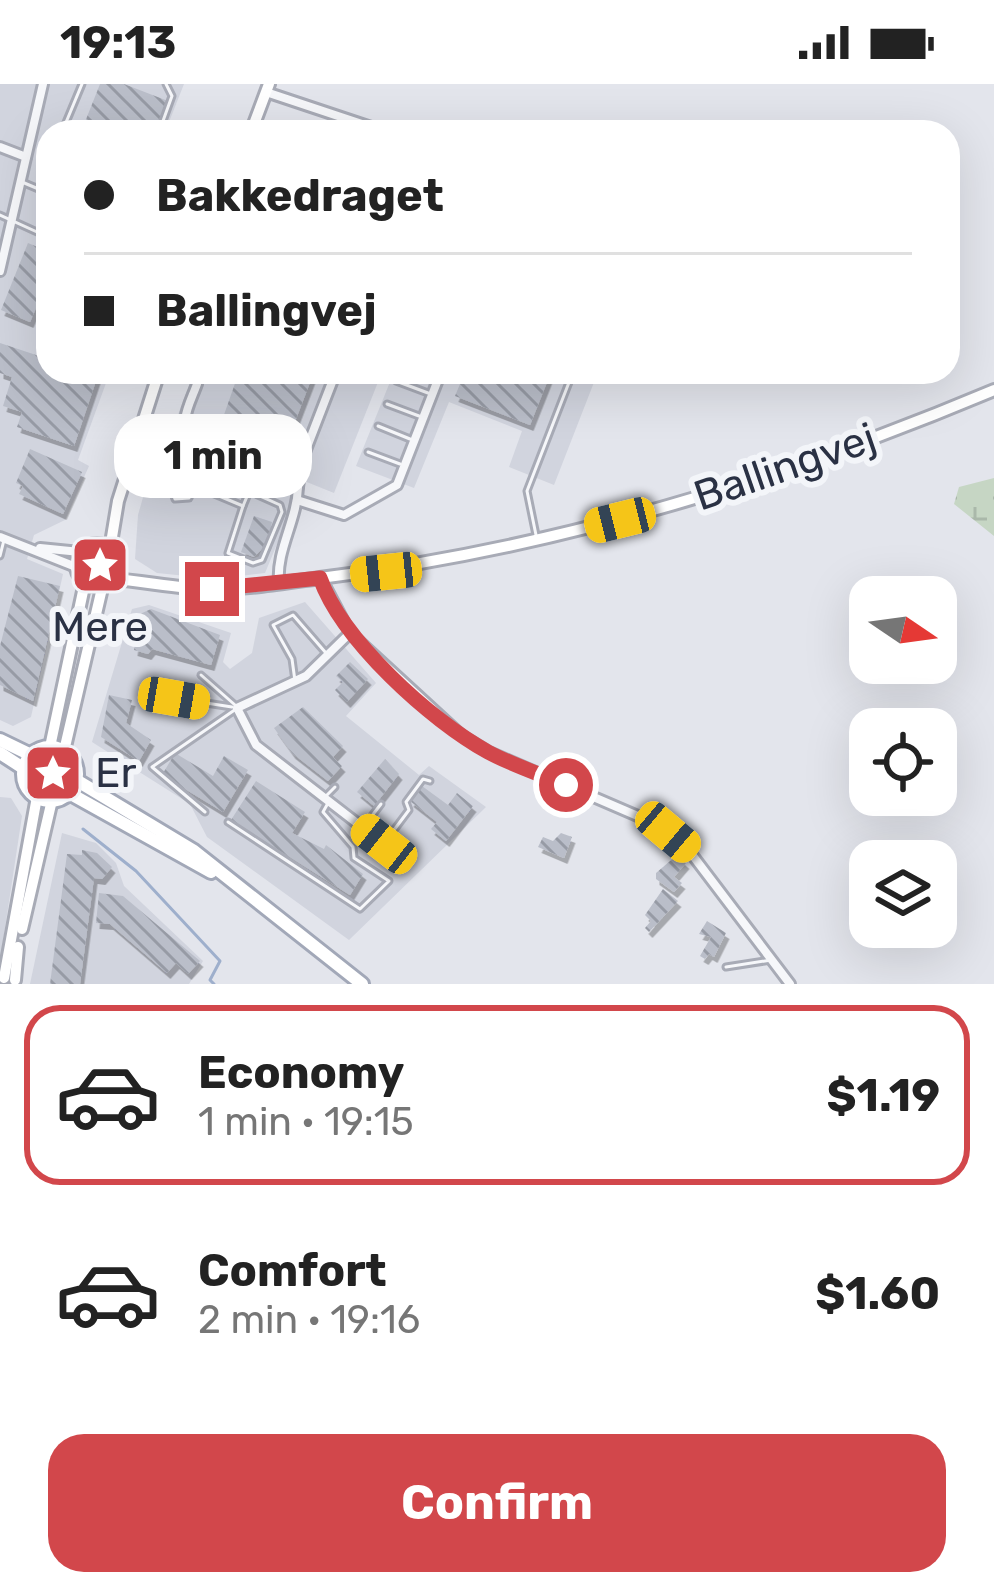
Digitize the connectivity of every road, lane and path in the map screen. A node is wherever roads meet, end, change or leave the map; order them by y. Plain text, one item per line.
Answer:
1 (43, 84) edge
2 (82, 84) edge
3 (166, 84) edge
4 (268, 88) edge
5 (67, 120) edge
6 (163, 120) edge
7 (256, 120) edge
8 (354, 120) edge
9 (0, 147) edge
10 (26, 158) junction
11 (20, 181) junction
12 (36, 188) edge
13 (0, 215) edge
14 (12, 218) junction
15 (36, 231) edge
16 (0, 271) edge
17 (155, 384) edge
18 (197, 384) dead end
19 (331, 384) edge
20 (404, 384) edge
21 (436, 384) edge
22 (568, 384) edge
23 (994, 390) edge
24 (432, 395) junction
25 (387, 404) dead end
26 (423, 418) junction
27 (378, 426) dead end
28 (414, 441) junction
29 (206, 448) junction
30 (368, 452) dead end
31 (201, 462) junction
32 (404, 466) junction
33 (257, 470) junction
34 (174, 471) dead end
35 (193, 485) junction
36 (298, 487) junction
37 (250, 488) junction
38 (172, 490) dead end
39 (297, 500) junction
40 (118, 501) junction
41 (242, 506) junction
42 (2, 538) edge
43 (537, 541) junction
44 (96, 544) junction
45 (33, 547) junction
46 (110, 548) junction
47 (80, 552) junction
48 (0, 556) edge
49 (118, 563) junction
50 (76, 567) junction
51 (320, 578) junction
52 (146, 581) junction
53 (85, 582) junction
54 (108, 582) junction
55 (279, 584) junction
56 (350, 632) junction
57 (327, 654) junction
58 (201, 675) dead end
59 (295, 681) junction
60 (174, 698) dead end
61 (237, 708) junction
62 (0, 740) edge
63 (57, 749) junction
64 (0, 753) edge
65 (27, 762) junction
66 (430, 781) dead end
67 (72, 786) junction
68 (335, 787) dead end
69 (37, 797) junction
70 (52, 800) junction
71 (326, 800) junction
72 (381, 804) dead end
73 (206, 812) dead end
74 (228, 822) dead end
75 (363, 827) junction
76 (384, 844) joint
77 (772, 960) junction
78 (726, 967) dead end
79 (10, 980) edge
80 (362, 984) edge
81 (790, 984) edge

1 - 10 street
2 - 5 lane
3 - 6 lane
4 - 7 main road
4 - 8 street
9 - 10 street
10 - 11 street
11 - 12 lane
11 - 14 street
13 - 14 lane
14 - 15 lane
14 - 16 street
17 - 40 main road
18 - 29 street
19 - 36 street
20 - 24 lane
21 - 24 street
22 - 43 lane
23 - 43 main road, Ballingvej
24 - 26 street
25 - 26 lane
26 - 28 street
27 - 28 lane
28 - 32 street
29 - 31 lane
29 - 33 street
30 - 32 lane
31 - 34 lane
31 - 35 lane
31 - 37 lane
32 - 39 street
33 - 36 street
33 - 37 lane
35 - 38 lane
35 - 41 lane
36 - 39 street
37 - 41 lane
37 - 41 lane
39 - 55 street
40 - 44 main road
40 - 46 main road
42 - 45 street
42 - 48 lane
43 - 51 main road, Ballingvej
44 - 46 main road
44 - 47 main road
45 - 47 street
45 - 50 street
46 - 49 main road
47 - 50 main road
49 - 52 main road, Ballingvej
49 - 54 main road
50 - 53 main road
51 - 55 main road, Ballingvej
51 - 56 street
52 - 54 main road, Ballingvej
52 - 55 main road, Ballingvej
53 - 54 main road
53 - 63 main road
54 - 63 main road
56 - 57 street
56 - 77 street
57 - 59 street
57 - 59 lane
58 - 61 lane
59 - 61 street
60 - 61 lane
61 - 71 street
61 - 73 lane
62 - 65 main road
63 - 65 main road
63 - 67 main road
64 - 65 main road
65 - 69 main road
66 - 76 lane
67 - 70 main road
67 - 80 main road
68 - 71 lane
69 - 70 main road
69 - 79 main road
70 - 79 main road
71 - 74 lane
71 - 75 street
72 - 75 lane
75 - 76 street
77 - 78 lane
77 - 81 street

